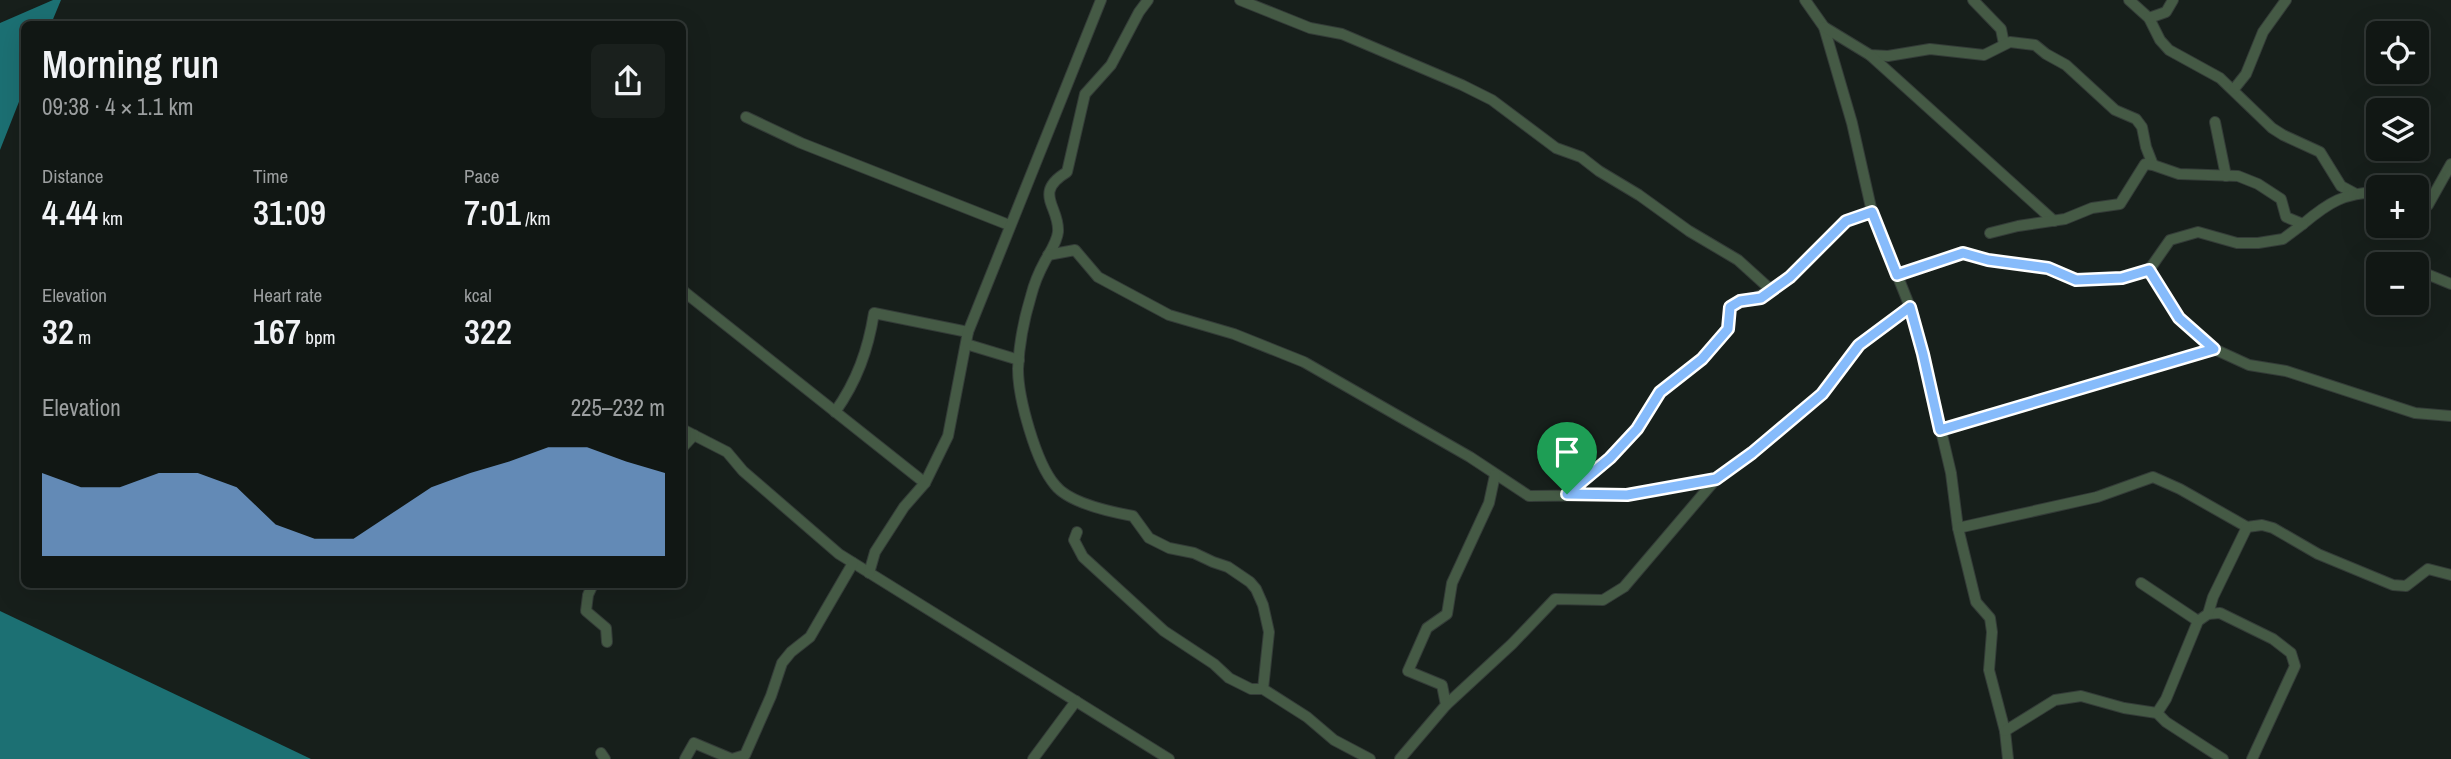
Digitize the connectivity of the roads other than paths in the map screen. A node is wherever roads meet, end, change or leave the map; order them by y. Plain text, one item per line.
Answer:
1 (1101, 0) edge
2 (1149, 0) edge
3 (1240, 0) edge
4 (1805, 0) edge
5 (1973, 0) edge
6 (2129, 0) edge
7 (2172, 0) edge
8 (2286, 0) edge
9 (2149, 18) junction
10 (1824, 27) junction
11 (2004, 44) junction
12 (1870, 55) junction
13 (2234, 89) junction
14 (746, 117) dead end
15 (2215, 122) dead end
16 (2451, 164) edge
17 (2153, 165) junction
18 (2226, 176) junction
19 (2366, 192) edge
20 (2354, 193) junction
21 (2429, 203) edge
22 (1872, 212) junction
23 (2054, 221) junction
24 (2303, 224) junction
25 (1009, 225) junction
26 (1990, 233) dead end
27 (1048, 255) junction
28 (2149, 270) junction
29 (1897, 275) junction
30 (2429, 275) edge
31 (2451, 284) edge
32 (1770, 289) junction
33 (686, 293) edge
34 (1910, 307) junction
35 (967, 338) junction
36 (2214, 349) junction
37 (1019, 360) junction
38 (835, 412) junction
39 (2451, 416) edge
40 (1940, 430) junction
41 (686, 431) edge
42 (694, 435) junction
43 (686, 444) edge
44 (1495, 475) junction
45 (1716, 479) junction
46 (925, 483) junction
47 (1567, 494) junction
48 (2247, 527) junction
49 (1958, 528) junction
50 (1077, 532) dead end
51 (853, 563) junction
52 (869, 573) junction
53 (2451, 575) edge
54 (2141, 583) dead end
55 (591, 588) edge
56 (2208, 614) junction
57 (2198, 621) junction
58 (607, 642) dead end
59 (1263, 689) junction
60 (1076, 701) junction
61 (1446, 705) junction
62 (2157, 713) junction
63 (2006, 731) junction
64 (685, 759) edge
65 (1033, 759) edge
66 (1169, 759) edge
67 (1370, 759) edge
68 (1400, 759) edge
69 (2008, 759) edge
70 (2224, 759) edge
71 (2252, 759) edge

1 - 25 street
2 - 27 street
3 - 32 street
4 - 10 street
5 - 11 street
6 - 9 street
7 - 9 street
8 - 13 street
9 - 13 street
10 - 12 street
10 - 22 street
11 - 12 street
11 - 17 street
12 - 23 street
13 - 20 street
14 - 25 street
15 - 18 street
16 - 21 street
17 - 18 street
17 - 23 street
18 - 24 street
19 - 20 street
20 - 24 street
22 - 29 street
22 - 32 street
23 - 26 street
24 - 28 street
25 - 35 street
27 - 37 street
27 - 44 street
28 - 29 street
28 - 36 street
29 - 34 street
30 - 31 street
32 - 47 street
33 - 38 street
34 - 40 street
34 - 45 street
35 - 37 street
35 - 38 street
35 - 46 street
36 - 39 street
36 - 40 street
37 - 59 street
38 - 46 street
40 - 49 street
41 - 42 street
42 - 43 street
42 - 51 street
44 - 47 street
44 - 61 street
45 - 47 street
45 - 61 street
46 - 52 street
48 - 49 street
48 - 53 street
48 - 56 street
49 - 63 street
50 - 59 street
51 - 52 street
51 - 64 street
52 - 60 street
54 - 57 street
55 - 58 street
56 - 57 street
56 - 71 street
57 - 62 street
59 - 67 street
60 - 65 street
60 - 66 street
61 - 68 street
62 - 63 street
62 - 70 street
63 - 69 street

